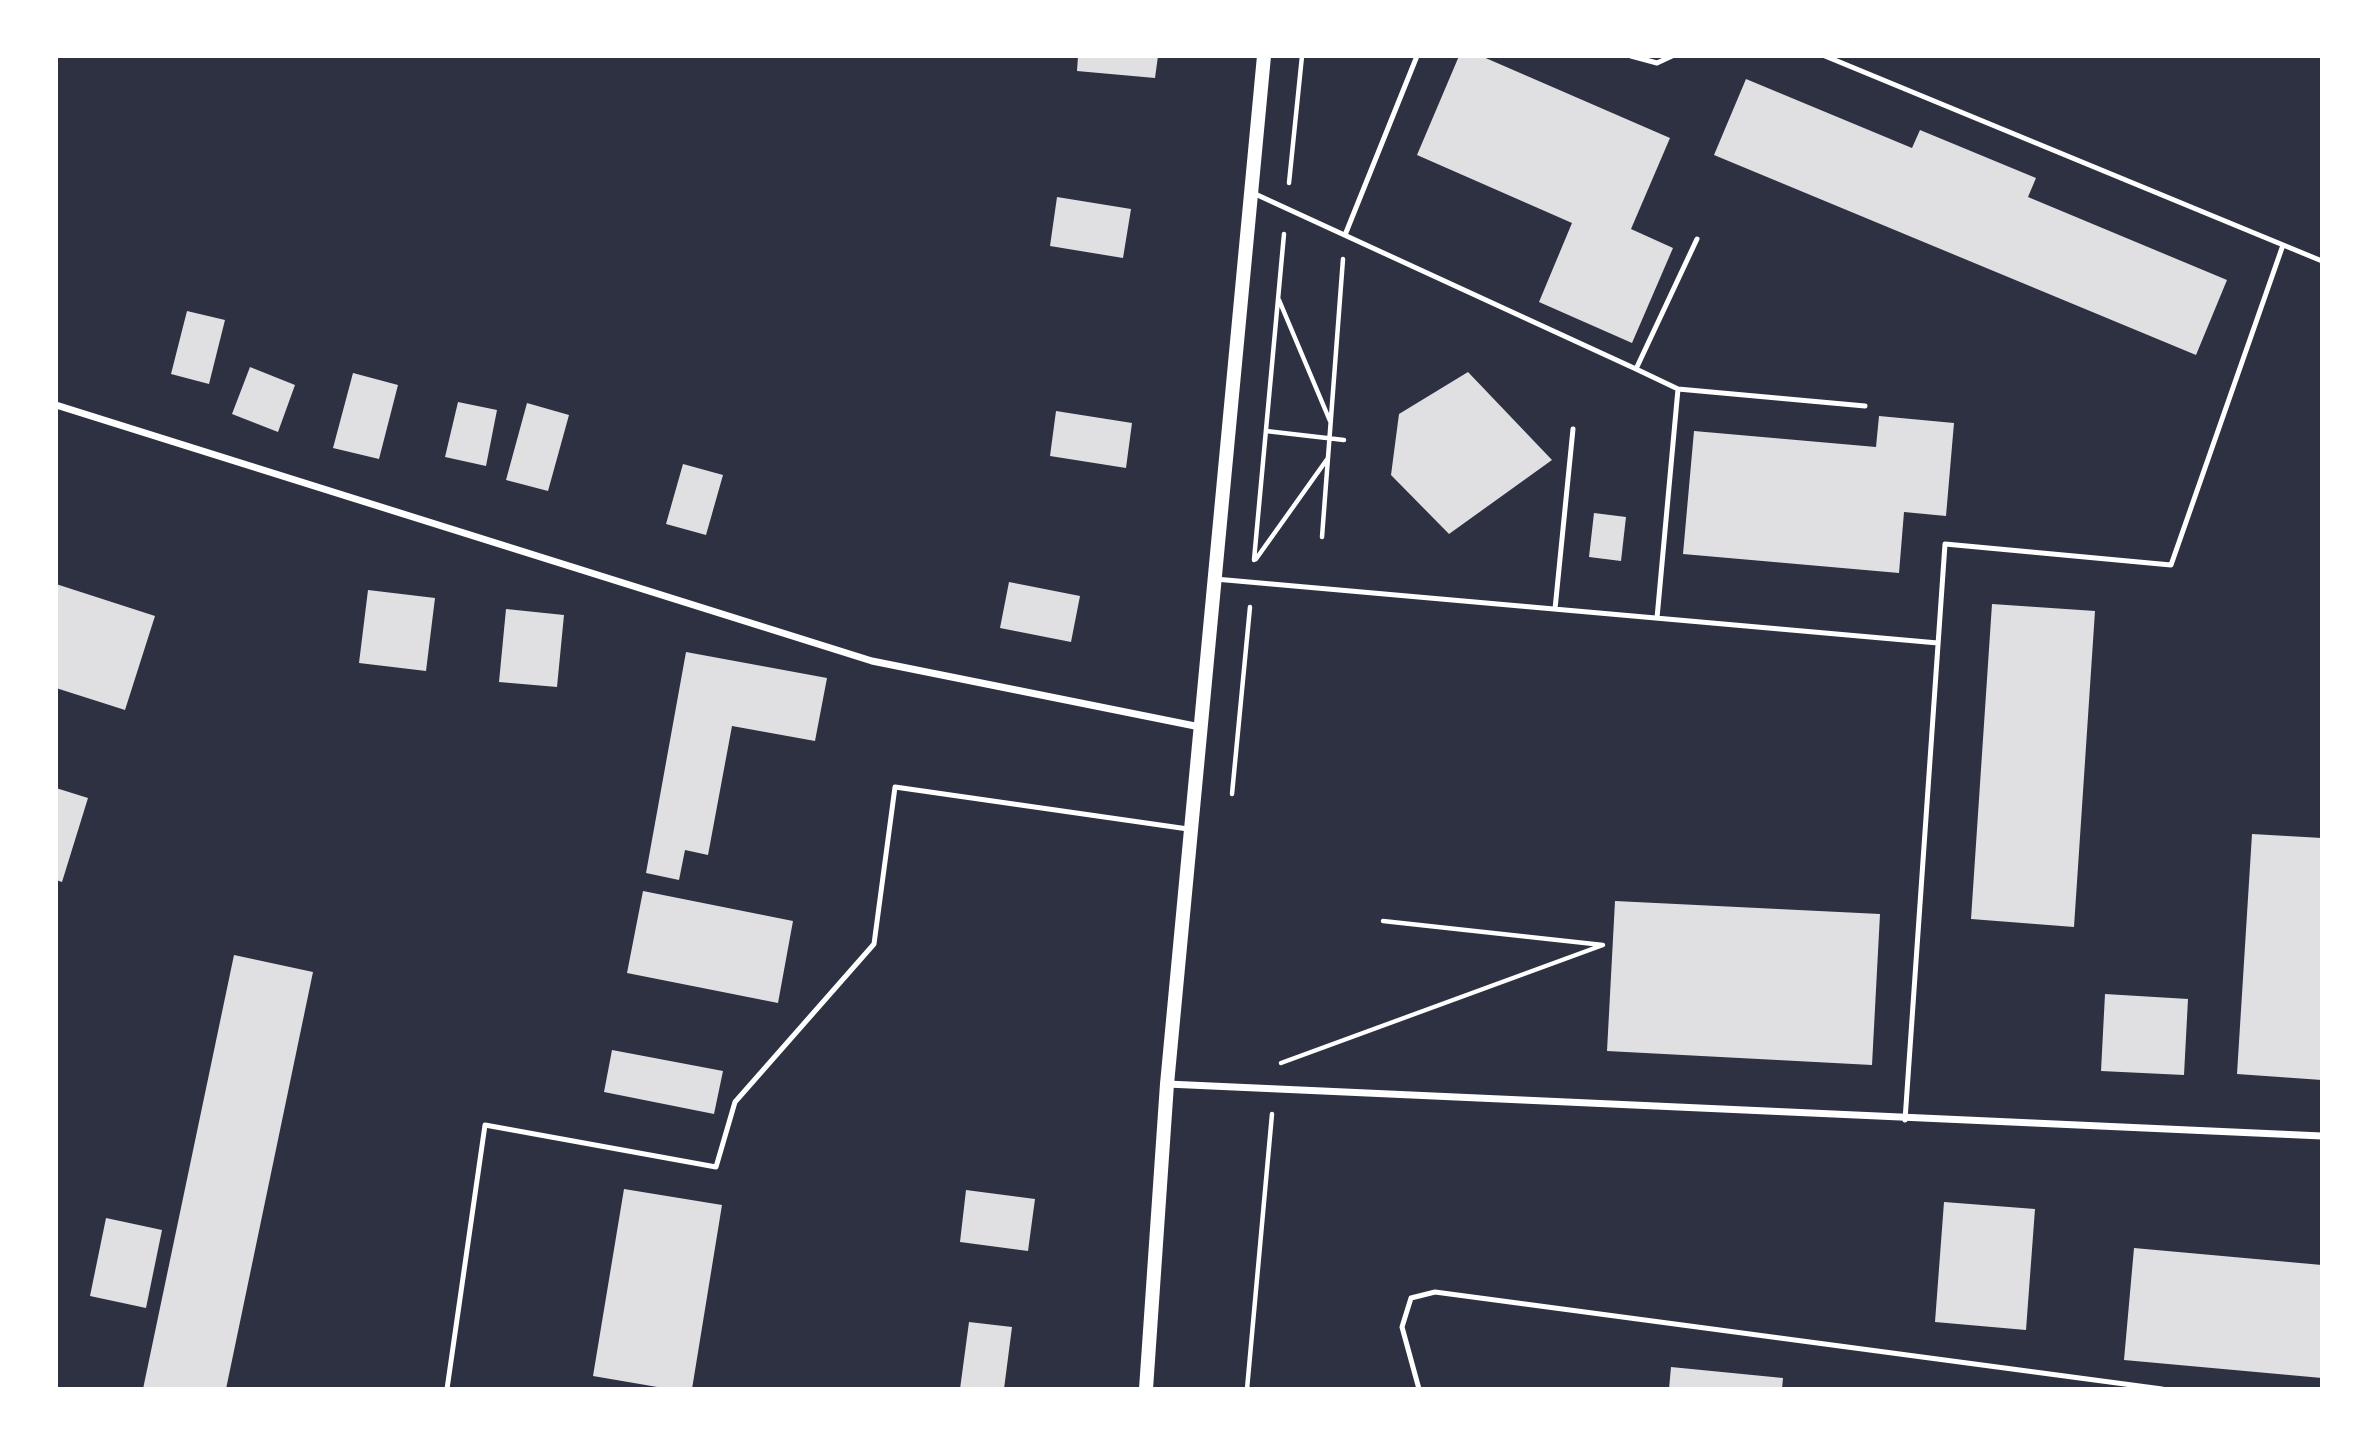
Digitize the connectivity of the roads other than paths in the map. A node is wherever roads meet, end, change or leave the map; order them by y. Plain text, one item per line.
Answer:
1 (1264, 56) edge
2 (1417, 56) edge
3 (1631, 56) edge
4 (1672, 56) edge
5 (1825, 56) edge
6 (1252, 192) junction
7 (1345, 235) junction
8 (1697, 239) dead end
9 (2283, 245) junction
10 (2322, 261) edge
11 (1636, 369) junction
12 (1678, 389) junction
13 (56, 405) edge
14 (1866, 407) dead end
15 (1573, 429) dead end
16 (1215, 579) junction
17 (1555, 608) junction
18 (1657, 618) junction
19 (1938, 643) junction
20 (1201, 727) junction
21 (1191, 830) junction
22 (1167, 1084) junction
23 (1905, 1120) junction
24 (2322, 1136) edge
25 (447, 1389) edge
26 (1146, 1389) edge
27 (1419, 1389) edge
28 (2162, 1389) edge

1 - 6 main road
2 - 7 lane
3 - 4 lane
5 - 9 lane
6 - 7 lane
6 - 16 main road
7 - 11 lane
8 - 11 lane
9 - 10 lane
9 - 19 lane
11 - 12 lane
12 - 14 lane
12 - 18 lane
13 - 20 street
15 - 17 lane
16 - 17 lane
16 - 20 main road
17 - 18 lane
18 - 19 lane
19 - 23 lane
20 - 21 main road
21 - 22 main road
21 - 25 lane
22 - 23 street
22 - 26 main road
23 - 24 street
27 - 28 lane

